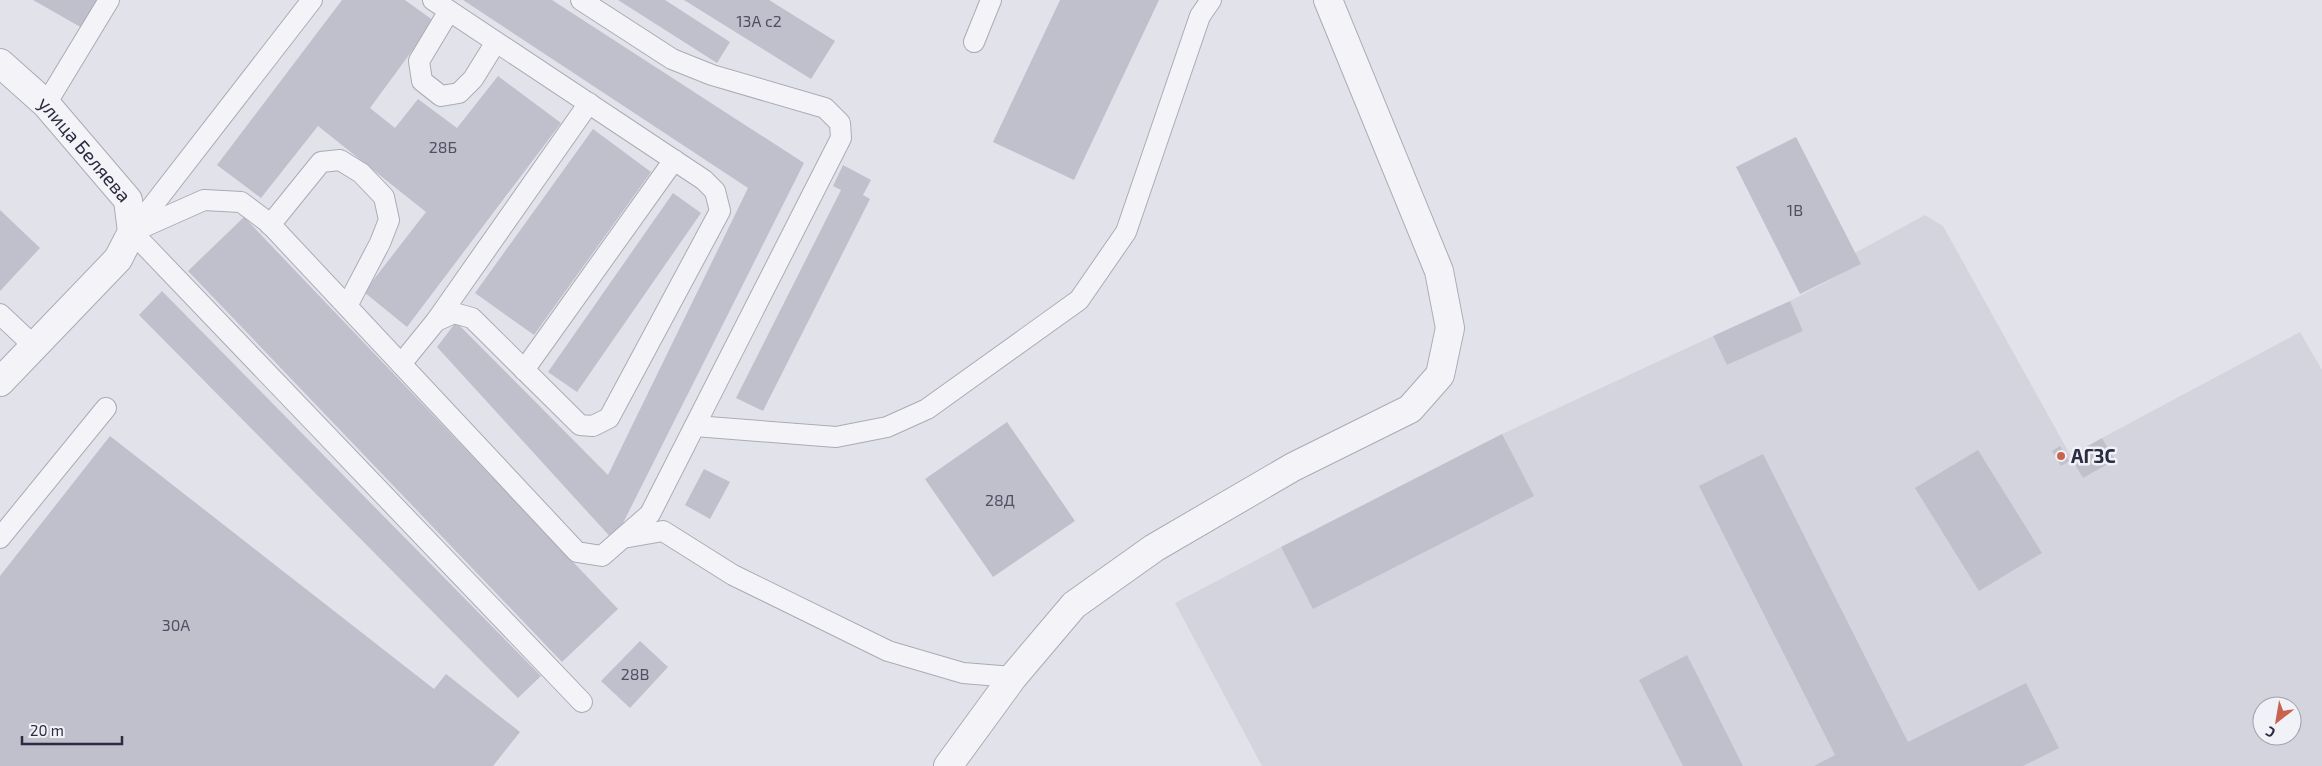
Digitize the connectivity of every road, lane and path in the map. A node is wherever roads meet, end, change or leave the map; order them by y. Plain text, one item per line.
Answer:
1 (109, 0) edge
2 (312, 0) edge
3 (581, 0) edge
4 (991, 0) edge
5 (1211, 0) edge
6 (1328, 0) edge
7 (441, 5) edge
8 (496, 42) junction
9 (974, 42) dead end
10 (0, 64) edge
11 (588, 103) junction
12 (46, 104) junction
13 (674, 160) junction
14 (270, 225) junction
15 (132, 232) junction
16 (346, 306) junction
17 (0, 314) edge
18 (436, 321) junction
19 (35, 347) junction
20 (401, 364) junction
21 (524, 370) junction
22 (0, 382) edge
23 (106, 408) dead end
24 (695, 426) junction
25 (0, 538) edge
26 (622, 538) junction
27 (1013, 677) junction
28 (582, 702) dead end
29 (948, 766) edge

1 - 12 lane
2 - 15 lane
3 - 24 lane
4 - 9 lane
5 - 24 lane
6 - 27 street
7 - 8 lane
7 - 8 lane
8 - 11 lane
10 - 12 street, улица Беляева
11 - 13 lane
11 - 18 lane
12 - 15 street, улица Беляева
13 - 21 lane
13 - 21 lane
14 - 15 lane
14 - 16 lane
14 - 16 lane
15 - 19 street
15 - 28 lane
16 - 20 lane
17 - 19 lane
18 - 20 lane
18 - 21 lane
19 - 22 street
20 - 26 lane
23 - 25 lane
24 - 26 lane
26 - 27 lane
27 - 29 street

